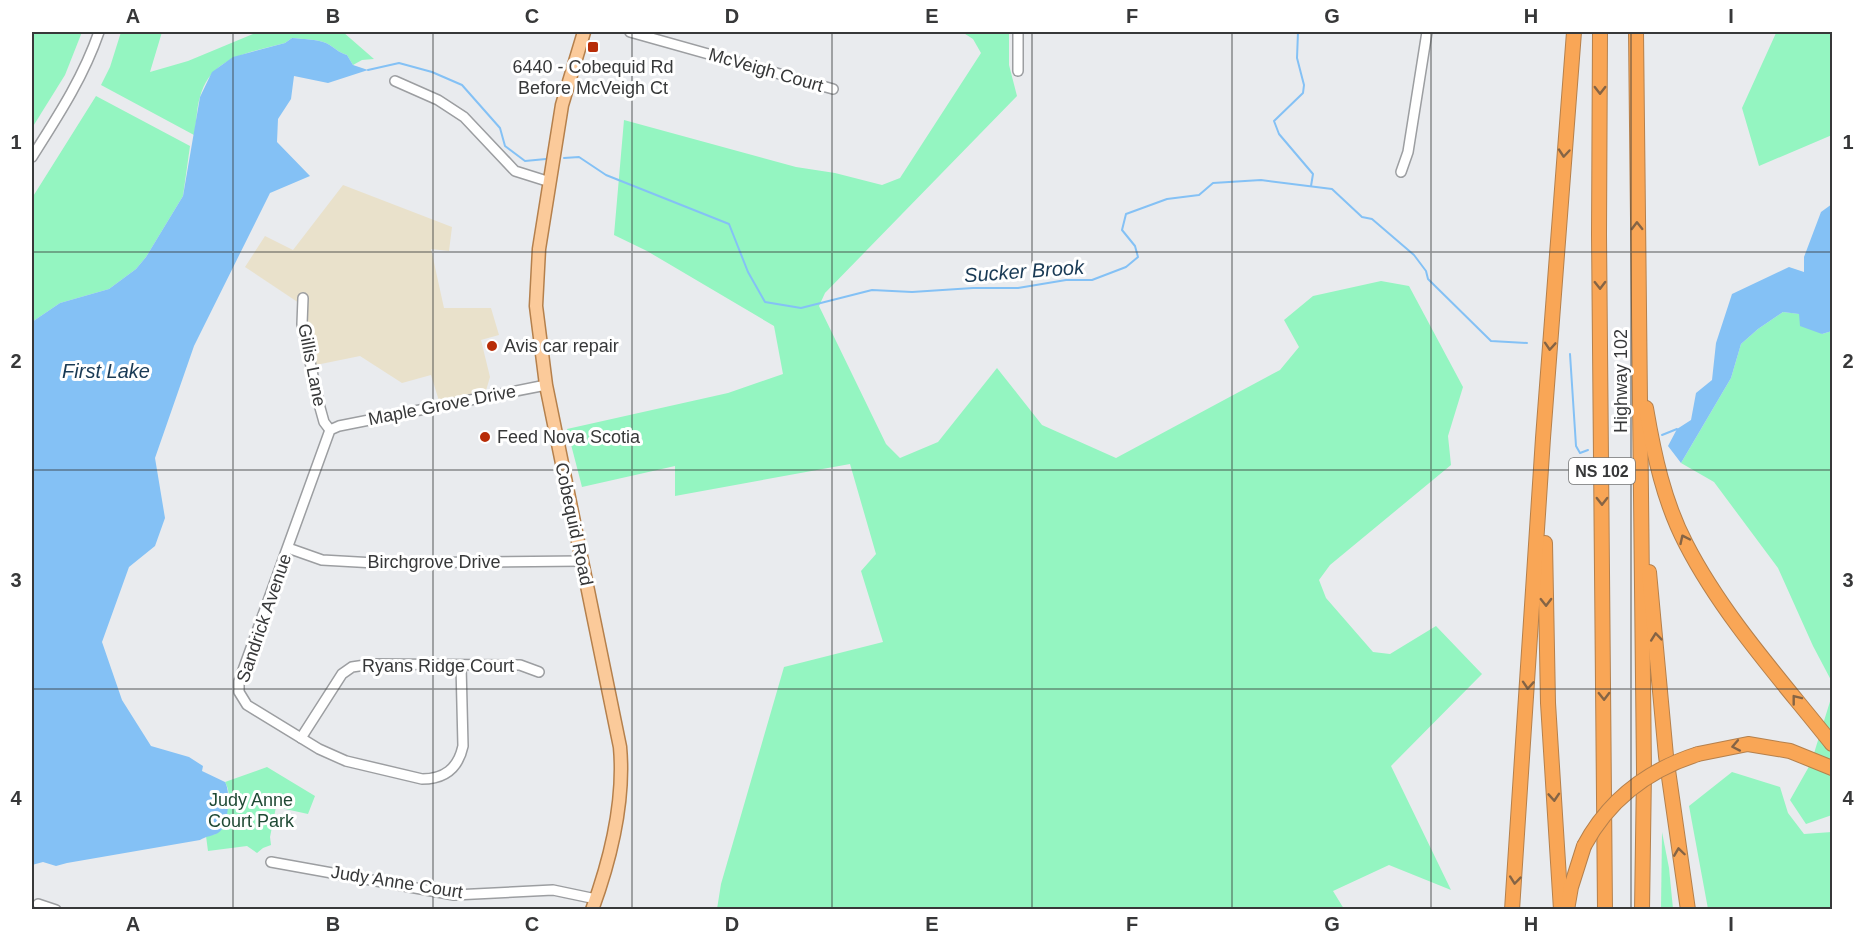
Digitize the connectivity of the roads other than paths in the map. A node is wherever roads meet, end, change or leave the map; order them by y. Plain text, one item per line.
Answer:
1 (99, 32) edge
2 (584, 32) edge
3 (630, 32) edge
4 (1018, 32) edge
5 (1427, 32) edge
6 (1574, 32) edge
7 (1600, 32) edge
8 (1636, 32) edge
9 (1018, 71) dead end
10 (395, 81) dead end
11 (833, 89) dead end
12 (32, 158) edge
13 (1401, 172) dead end
14 (550, 182) junction
15 (303, 298) dead end
16 (1640, 369) junction
17 (546, 385) junction
18 (334, 428) junction
19 (1543, 438) junction
20 (1640, 482) junction
21 (288, 548) junction
22 (582, 561) junction
23 (461, 665) junction
24 (539, 672) dead end
25 (301, 738) junction
26 (1833, 744) edge
27 (1833, 768) edge
28 (271, 862) dead end
29 (38, 904) dead end
30 (594, 904) edge
31 (56, 909) edge
32 (1512, 909) edge
33 (1561, 909) edge
34 (1568, 909) edge
35 (1605, 909) edge
36 (1642, 909) edge
37 (1688, 909) edge

1 - 12 street
2 - 14 main road, Cobequid Road
3 - 11 street, McVeigh Court
4 - 9 street
5 - 13 street
6 -> 19 highway
7 -> 35 highway, Highway 102 / NS 102
16 -> 8 highway, Highway 102 / NS 102
10 - 14 street
14 - 17 main road, Cobequid Road
15 - 18 street, Gillis Lane
16 - 20 highway, Highway 102 / NS 102
26 -> 16 highway
17 - 18 street, Maple Grove Drive
17 - 22 main road, Cobequid Road
18 - 21 street, Sandrick Avenue
19 -> 32 highway
19 -> 33 highway
20 - 36 highway, Highway 102 / NS 102
37 -> 20 highway
21 - 22 street, Birchgrove Drive
21 - 25 street, Sandrick Avenue
22 - 30 main road, Cobequid Road
23 - 24 street, Ryans Ridge Court
23 - 25 street, Ryans Ridge Court
23 - 25 street, Sandrick Avenue
27 -> 34 highway, bridge
28 - 30 street, Judy Anne Court
29 - 31 street

